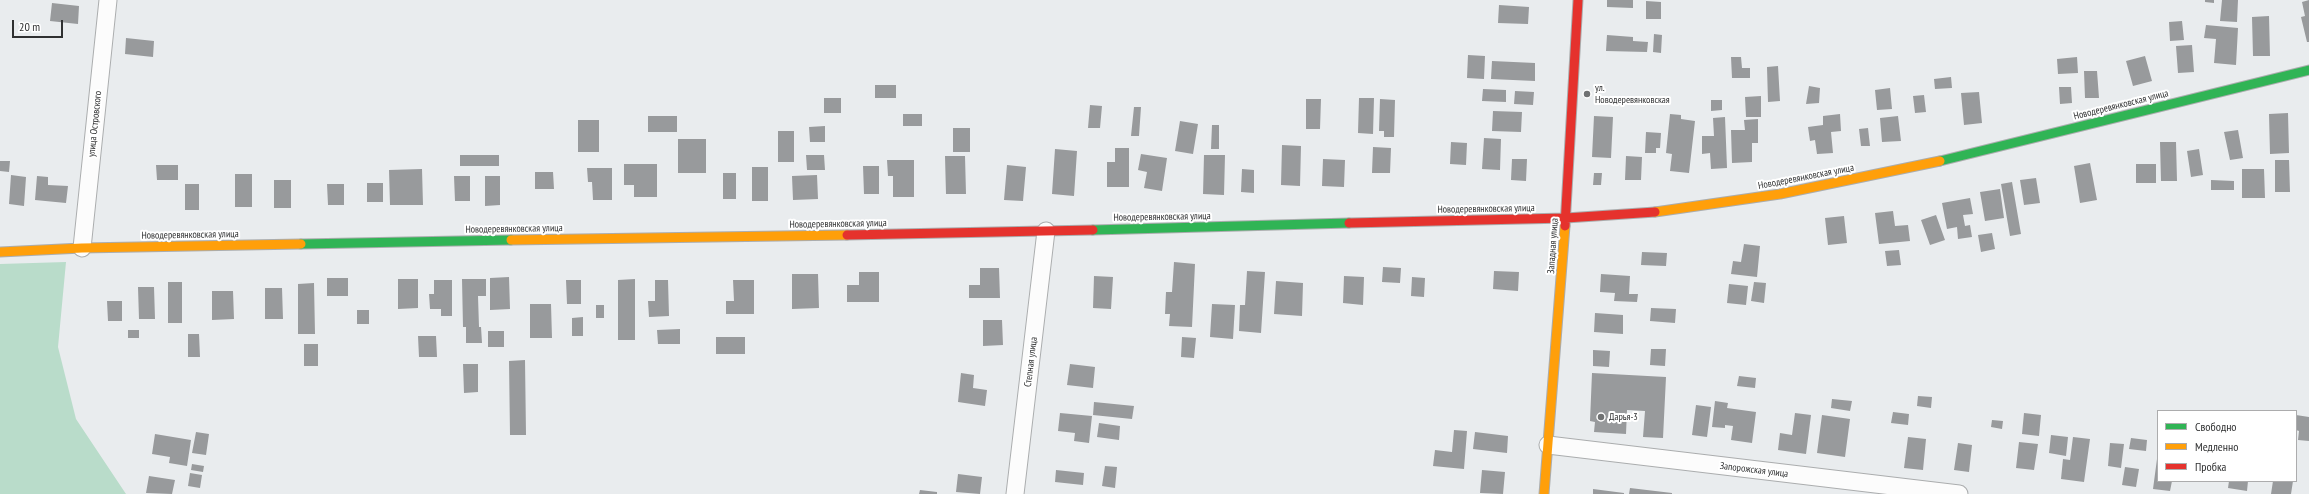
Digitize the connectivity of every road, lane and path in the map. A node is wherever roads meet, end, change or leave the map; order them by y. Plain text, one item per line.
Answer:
1 (108, 0) edge
2 (1578, 0) edge
3 (2309, 70) edge
4 (1566, 218) junction
5 (1046, 231) junction
6 (82, 248) junction
7 (0, 252) edge
8 (1548, 446) junction
9 (1015, 494) edge
10 (1544, 494) edge
11 (1959, 494) edge

1 - 6 street, улица Островского
2 - 4 street, Западная улица
3 - 4 street, Новодеревянковская улица
4 - 5 street, Новодеревянковская улица
4 - 8 street, Западная улица
5 - 6 street, Новодеревянковская улица
5 - 9 street, Степная улица
6 - 7 street, Новодеревянковская улица
8 - 10 street, Западная улица
8 - 11 street, Запорожская улица

